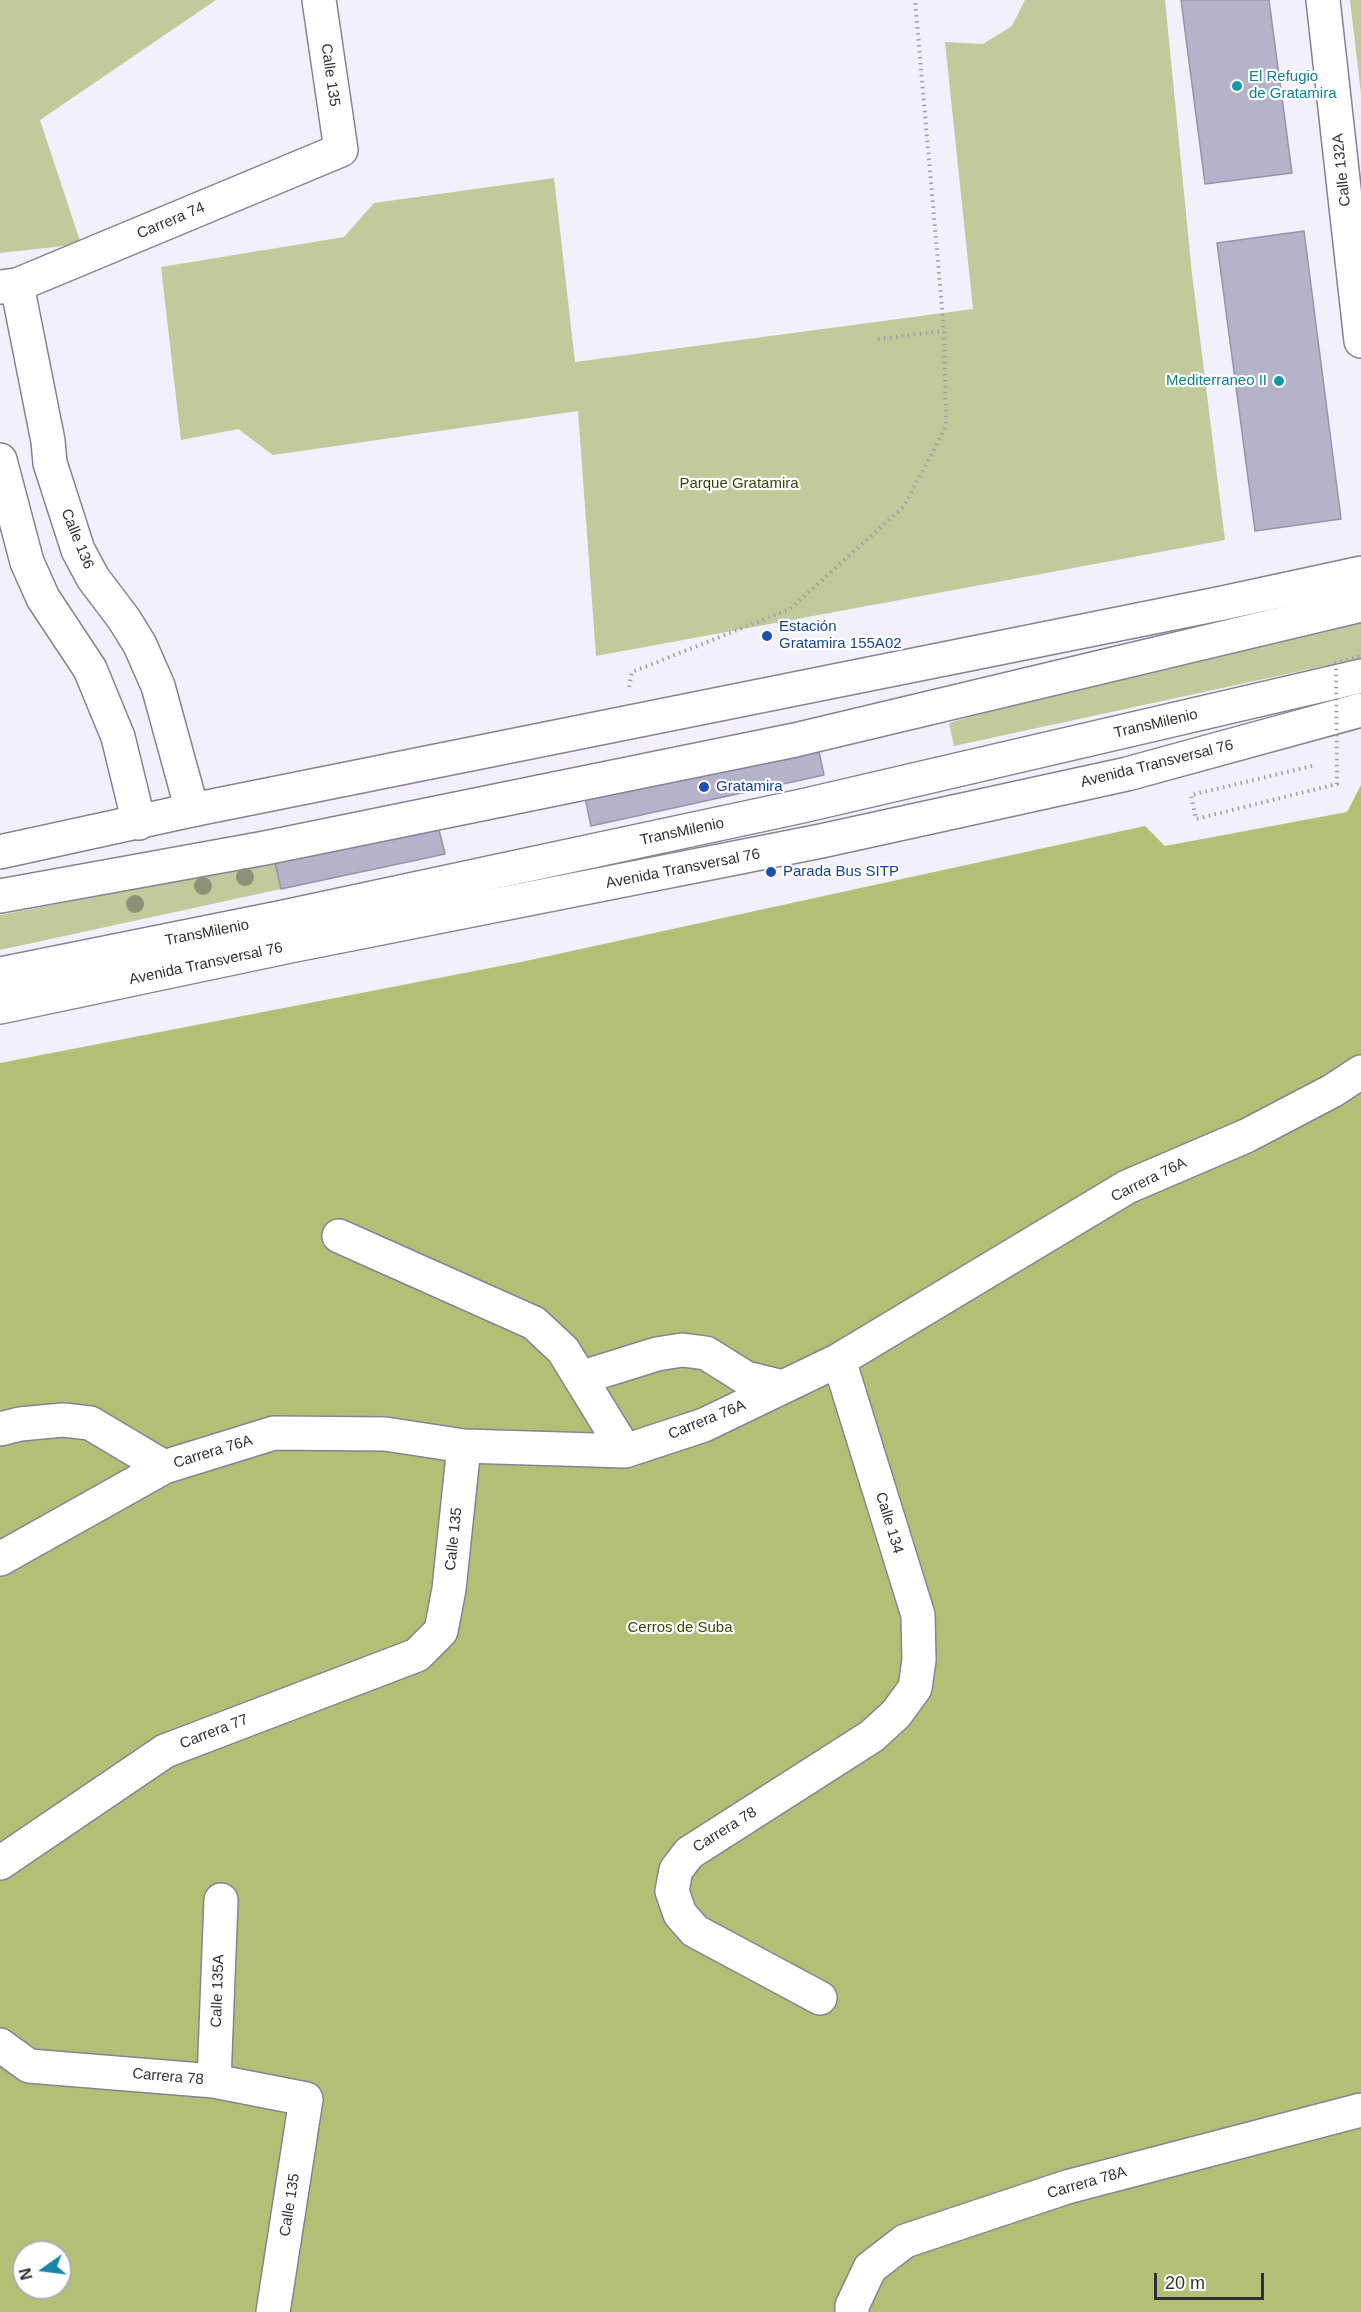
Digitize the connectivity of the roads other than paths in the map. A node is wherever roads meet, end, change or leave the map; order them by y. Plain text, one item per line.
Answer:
1 (319, 0) edge
2 (1323, 0) edge
3 (341, 150) joint
4 (8, 286) edge
5 (1361, 341) edge
6 (50, 463) junction
7 (1, 465) edge
8 (1361, 573) edge
9 (1361, 605) edge
10 (1361, 676) edge
11 (1361, 710) edge
12 (192, 810) junction
13 (139, 823) junction
14 (0, 852) edge
15 (0, 896) edge
16 (0, 974) edge
17 (0, 1006) edge
18 (1361, 1072) edge
19 (339, 1236) dead end
20 (839, 1360) junction
21 (580, 1378) junction
22 (783, 1387) junction
23 (0, 1429) edge
24 (464, 1446) junction
25 (625, 1451) junction
26 (164, 1467) junction
27 (0, 1559) edge
28 (441, 1631) joint
29 (915, 1688) joint
30 (0, 1863) edge
31 (221, 1900) dead end
32 (820, 1998) dead end
33 (0, 2045) edge
34 (214, 2081) junction
35 (306, 2099) joint
36 (1361, 2110) edge
37 (273, 2312) edge
38 (852, 2312) edge

1 - 3 street, Calle 135
2 - 5 street, Calle 132A
3 - 4 street, Carrera 74
4 - 6 street, Calle 136
6 - 7 street
6 - 12 street, Calle 136
7 - 13 street
8 - 12 street
9 - 15 street
10 - 16 street, TransMilenio
11 - 17 street, Avenida Transversal 76
12 - 13 street
13 - 14 street
18 - 20 street, Carrera 76A
19 - 21 street
20 - 22 street, Carrera 76A
20 - 29 street, Calle 134
21 - 22 street
21 - 25 street
22 - 25 street, Carrera 76A
23 - 26 street
24 - 25 street, Carrera 76A
24 - 26 street, Carrera 76A
24 - 28 street, Calle 135
26 - 27 street, Carrera 76A
28 - 30 street, Carrera 77
29 - 32 street, Carrera 78
31 - 34 street, Calle 135A
33 - 34 street, Carrera 78
34 - 35 street, Carrera 78
35 - 37 street, Calle 135
36 - 38 street, Carrera 78A

